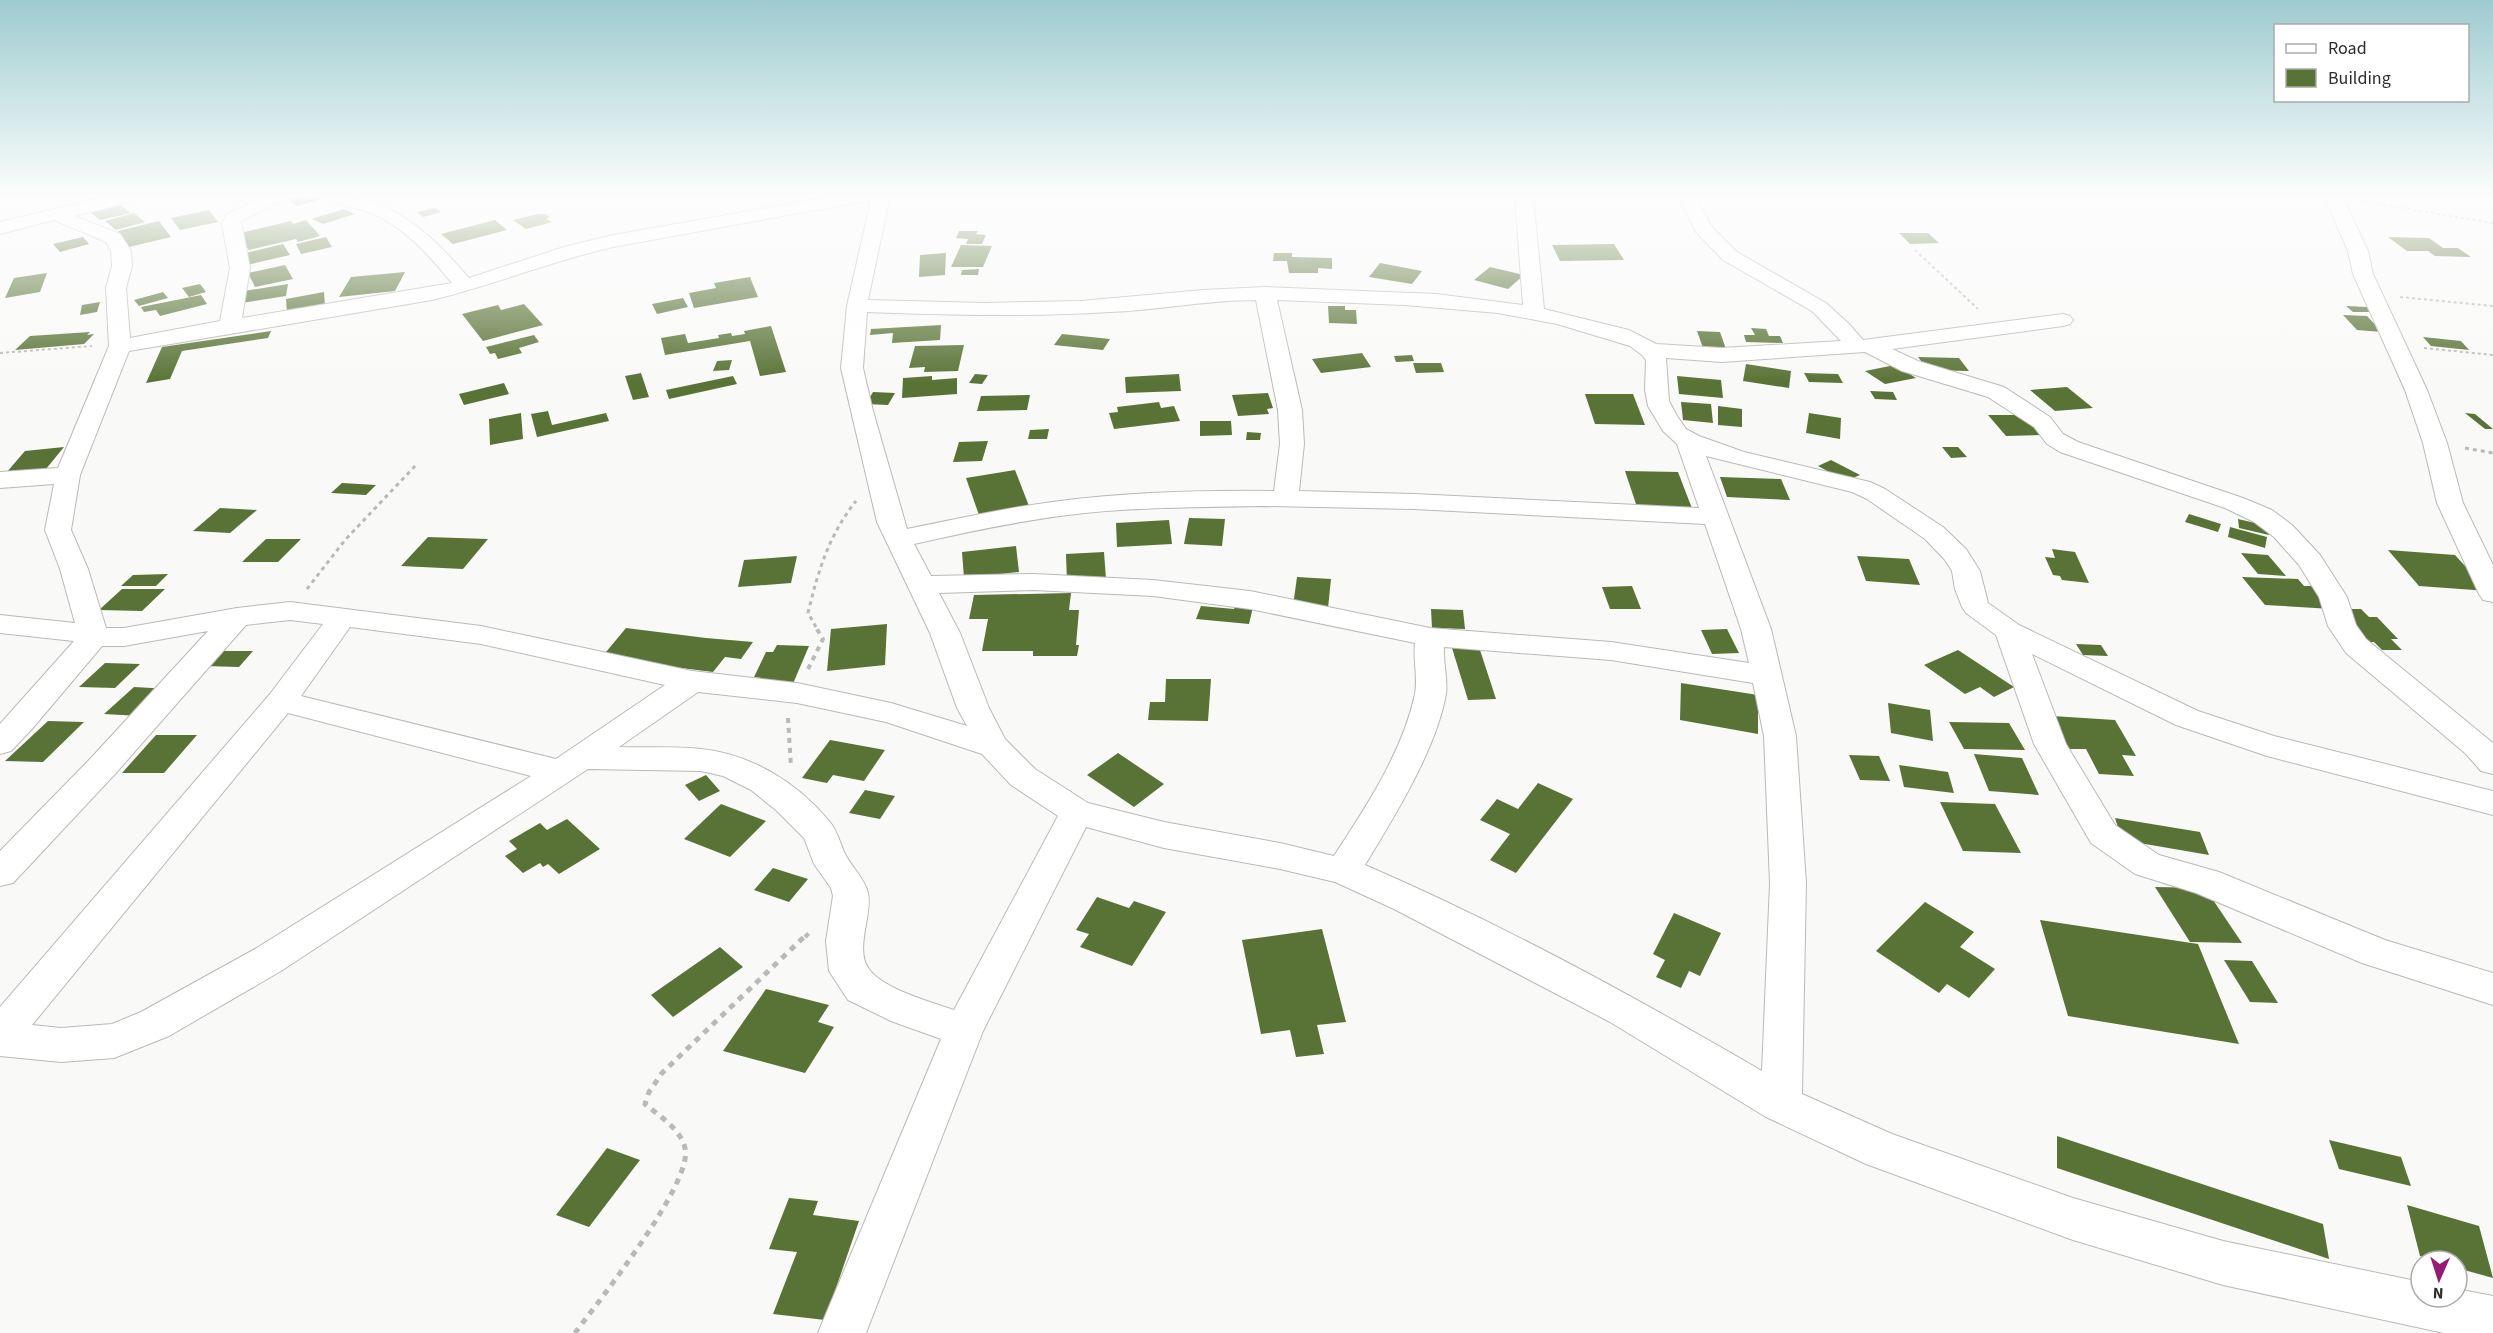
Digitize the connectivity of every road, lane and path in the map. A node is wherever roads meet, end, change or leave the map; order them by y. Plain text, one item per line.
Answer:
1 (121, 258) edge
2 (238, 258) edge
3 (441, 258) edge
4 (549, 258) edge
5 (867, 258) edge
6 (1529, 258) edge
7 (1734, 258) edge
8 (1924, 258) edge
9 (2359, 258) edge
10 (465, 286) junction
11 (1265, 293) junction
12 (2373, 294) junction
13 (857, 306) junction
14 (2493, 306) edge
15 (1534, 312) junction
16 (2063, 320) dead end
17 (230, 326) junction
18 (1998, 328) junction
19 (120, 345) junction
20 (2393, 345) junction
21 (1863, 347) junction
22 (1650, 350) junction
23 (0, 353) edge
24 (2493, 355) edge
25 (1688, 441) junction
26 (416, 465) dead end
27 (68, 475) junction
28 (878, 475) junction
29 (0, 480) edge
30 (1286, 498) junction
31 (1716, 517) junction
32 (898, 539) junction
33 (2490, 584) edge
34 (921, 585) junction
35 (290, 611) junction
36 (237, 617) junction
37 (342, 618) junction
38 (0, 624) edge
39 (2009, 631) junction
40 (1430, 637) junction
41 (94, 638) junction
42 (1766, 675) junction
43 (692, 681) junction
44 (797, 693) junction
45 (281, 701) junction
46 (0, 743) edge
47 (993, 746) junction
48 (2493, 763) edge
49 (571, 765) junction
50 (789, 802) junction
51 (2493, 803) edge
52 (1077, 812) junction
53 (1343, 871) junction
54 (0, 873) edge
55 (851, 896) junction
56 (2493, 989) edge
57 (964, 1029) junction
58 (0, 1037) edge
59 (1781, 1104) junction
60 (2493, 1320) edge
61 (574, 1333) edge
62 (842, 1333) edge

1 - 19 street
2 - 17 street
3 - 10 street
4 - 10 street
5 - 13 street
6 - 15 street
7 - 21 street
8 - 18 path
9 - 12 street
10 - 17 street
11 - 13 street
11 - 15 street
11 - 30 street
12 - 14 path
12 - 20 street
13 - 28 street
15 - 22 street
16 - 18 street
17 - 19 street
18 - 21 street
19 - 23 path
19 - 27 street
20 - 24 path
20 - 33 street
21 - 22 street
21 - 48 street
22 - 25 street
25 - 31 street
25 - 39 street
26 - 35 path
27 - 29 street
27 - 41 street
28 - 32 street
28 - 44 path
30 - 31 street
30 - 32 street
31 - 42 street
32 - 34 street
34 - 40 street
34 - 47 street
35 - 36 street
35 - 37 street
36 - 41 street
36 - 54 street
37 - 43 street
37 - 45 street
38 - 41 street
39 - 51 street
39 - 56 street
40 - 42 street
40 - 53 street
41 - 46 street
42 - 59 street
43 - 44 street
43 - 49 street
44 - 47 street
44 - 50 path
45 - 49 street
45 - 58 street
47 - 52 street
49 - 50 street
49 - 58 street
50 - 55 street
52 - 53 street
52 - 57 street
53 - 59 street
55 - 57 street
55 - 61 path
57 - 62 street
59 - 60 street

